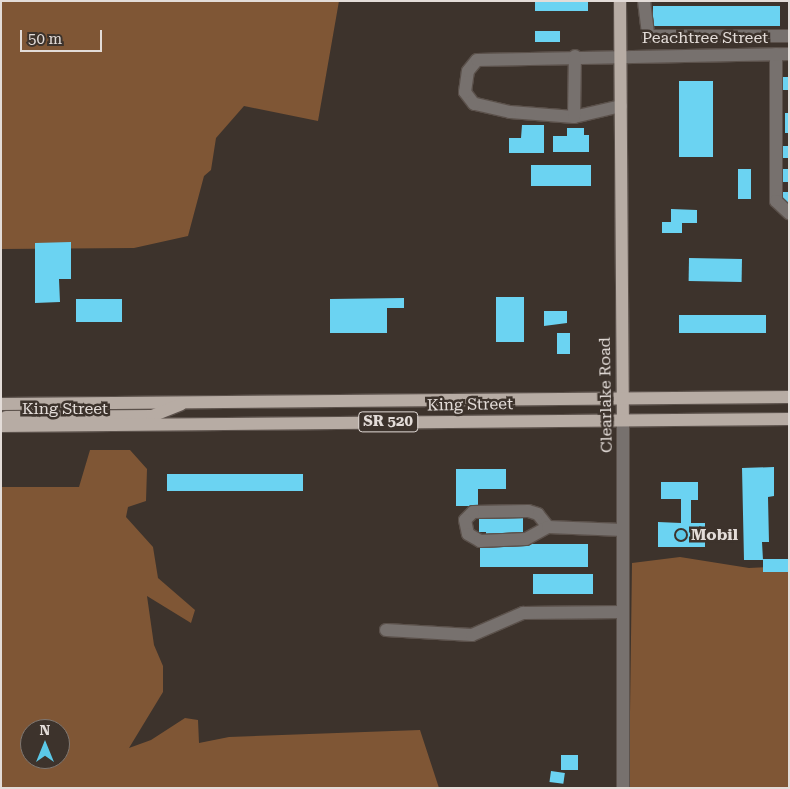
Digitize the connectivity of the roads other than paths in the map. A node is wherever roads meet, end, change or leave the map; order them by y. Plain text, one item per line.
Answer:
1 (620, 1) edge
2 (644, 1) edge
3 (789, 36) edge
4 (782, 54) edge
5 (620, 55) junction
6 (575, 56) junction
7 (621, 106) junction
8 (574, 117) junction
9 (789, 213) edge
10 (622, 397) junction
11 (789, 397) edge
12 (315, 401) junction
13 (183, 403) junction
14 (1, 404) edge
15 (623, 418) junction
16 (789, 419) edge
17 (1, 420) edge
18 (316, 423) junction
19 (1, 426) edge
20 (548, 527) junction
21 (623, 530) junction
22 (623, 612) junction
23 (386, 630) dead end
24 (623, 788) edge

1 - 5 main road, Clearlake Road
2 - 3 street
4 - 5 street, Peachtree Street
4 - 9 street
5 - 6 street, Peachtree Street
5 - 7 main road, Clearlake Road
6 - 8 street
6 - 8 street, Peachtree Street
7 - 8 street, Peachtree Street
7 - 10 main road, Clearlake Road
10 - 11 main road, King Street / SR 520
10 - 12 main road, King Street / SR 520
10 - 15 main road, Clearlake Road
12 - 13 main road, King Street / SR 520
12 - 18 main road
13 - 14 main road, King Street / SR 520
13 - 17 main road
15 - 16 main road, King Street / SR 520
15 - 18 main road, King Street / SR 520
15 - 21 street, Clearlake Road
18 - 19 main road, King Street / SR 520
20 - 20 street
20 - 21 street
21 - 22 street, Clearlake Road
22 - 23 street
22 - 24 street, Clearlake Road

